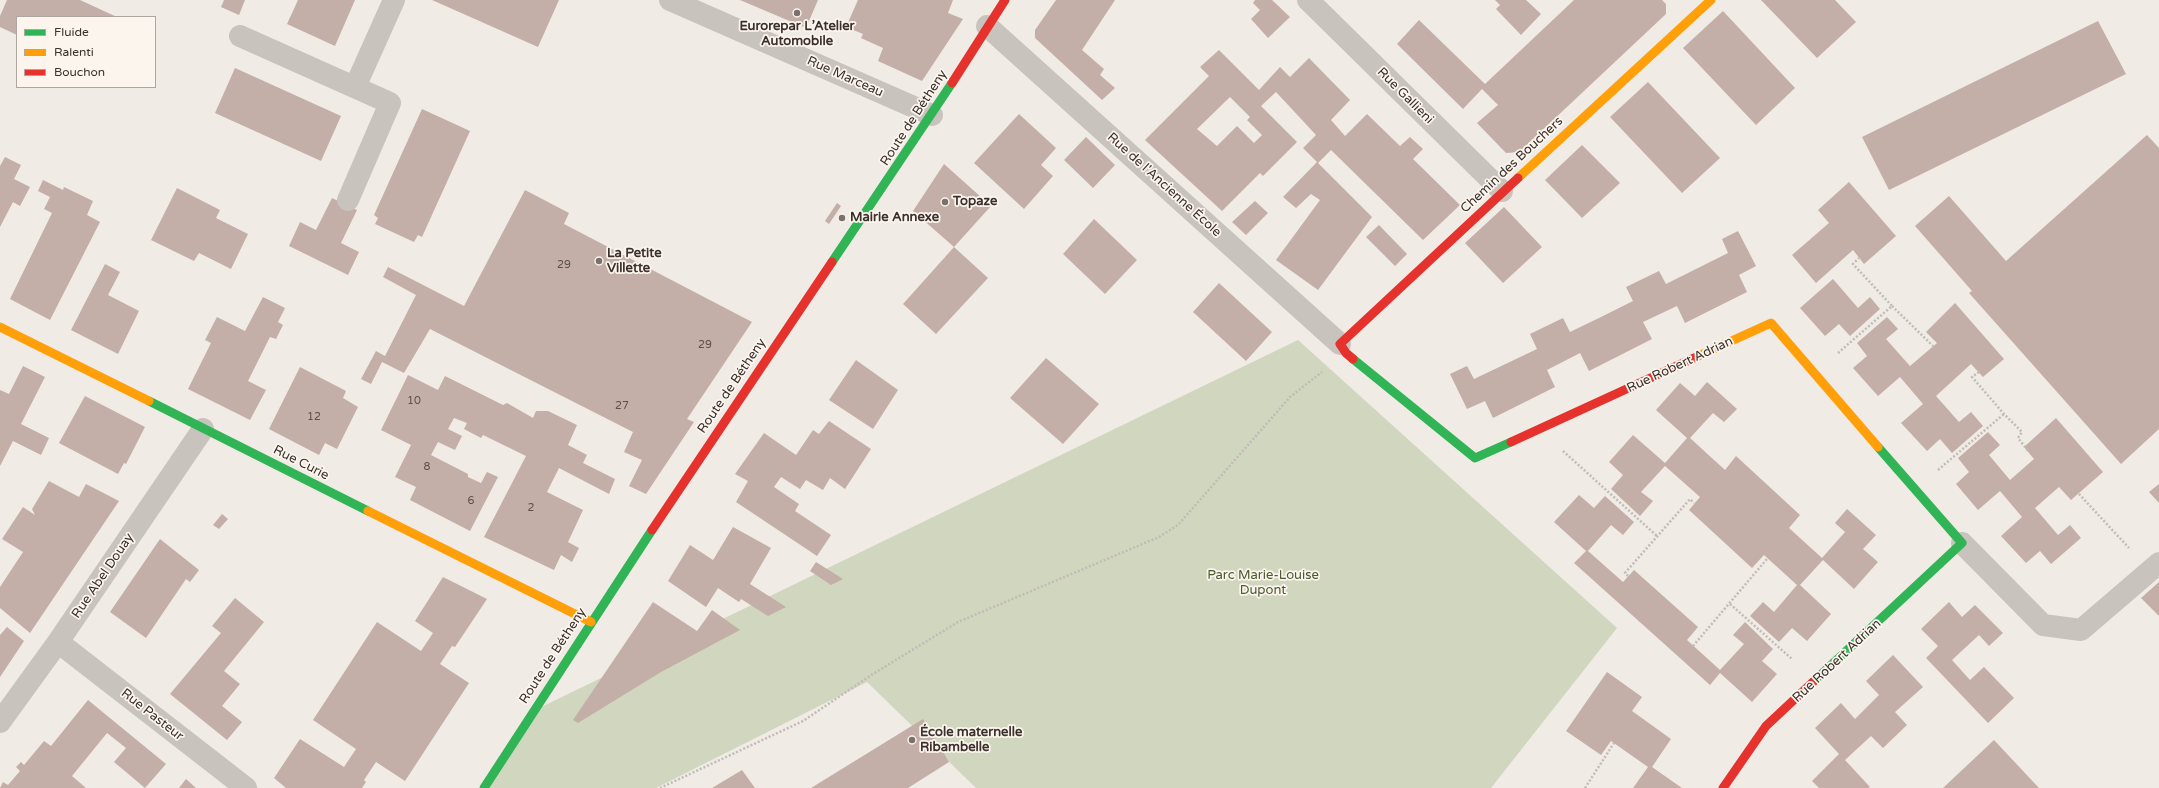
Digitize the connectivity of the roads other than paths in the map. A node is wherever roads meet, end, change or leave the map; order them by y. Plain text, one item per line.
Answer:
1 (394, 0) edge
2 (670, 0) edge
3 (1005, 0) edge
4 (1308, 0) edge
5 (1705, 2) edge
6 (987, 26) junction
7 (240, 36) dead end
8 (356, 87) junction
9 (932, 115) junction
10 (1502, 191) junction
11 (348, 200) dead end
12 (0, 327) edge
13 (1343, 348) junction
14 (203, 428) junction
15 (1962, 543) junction
16 (2159, 563) edge
17 (591, 622) junction
18 (58, 642) junction
19 (0, 722) edge
20 (246, 788) edge
21 (484, 788) edge
22 (1723, 788) edge

1 - 8 street
2 - 9 street, Rue Marceau
3 - 6 street, Route de Bétheny
4 - 10 street, Rue Gallieni
5 - 10 street, Chemin des Bouchers
6 - 9 street, Route de Bétheny
6 - 13 street, Rue de l'Ancienne École
7 - 8 street
8 - 11 street
9 - 17 street, Route de Bétheny
10 - 13 street, Chemin des Bouchers
12 - 14 street, Rue Curie
13 - 15 street, Rue Robert Adrian
14 - 17 street, Rue Curie
14 - 18 street, Rue Abel Douay
15 - 16 street, Rue Robert Adrian
15 - 22 street, Rue Robert Adrian
17 - 21 street, Route de Bétheny
18 - 19 street, Rue Abel Douay
18 - 20 street, Rue Pasteur

